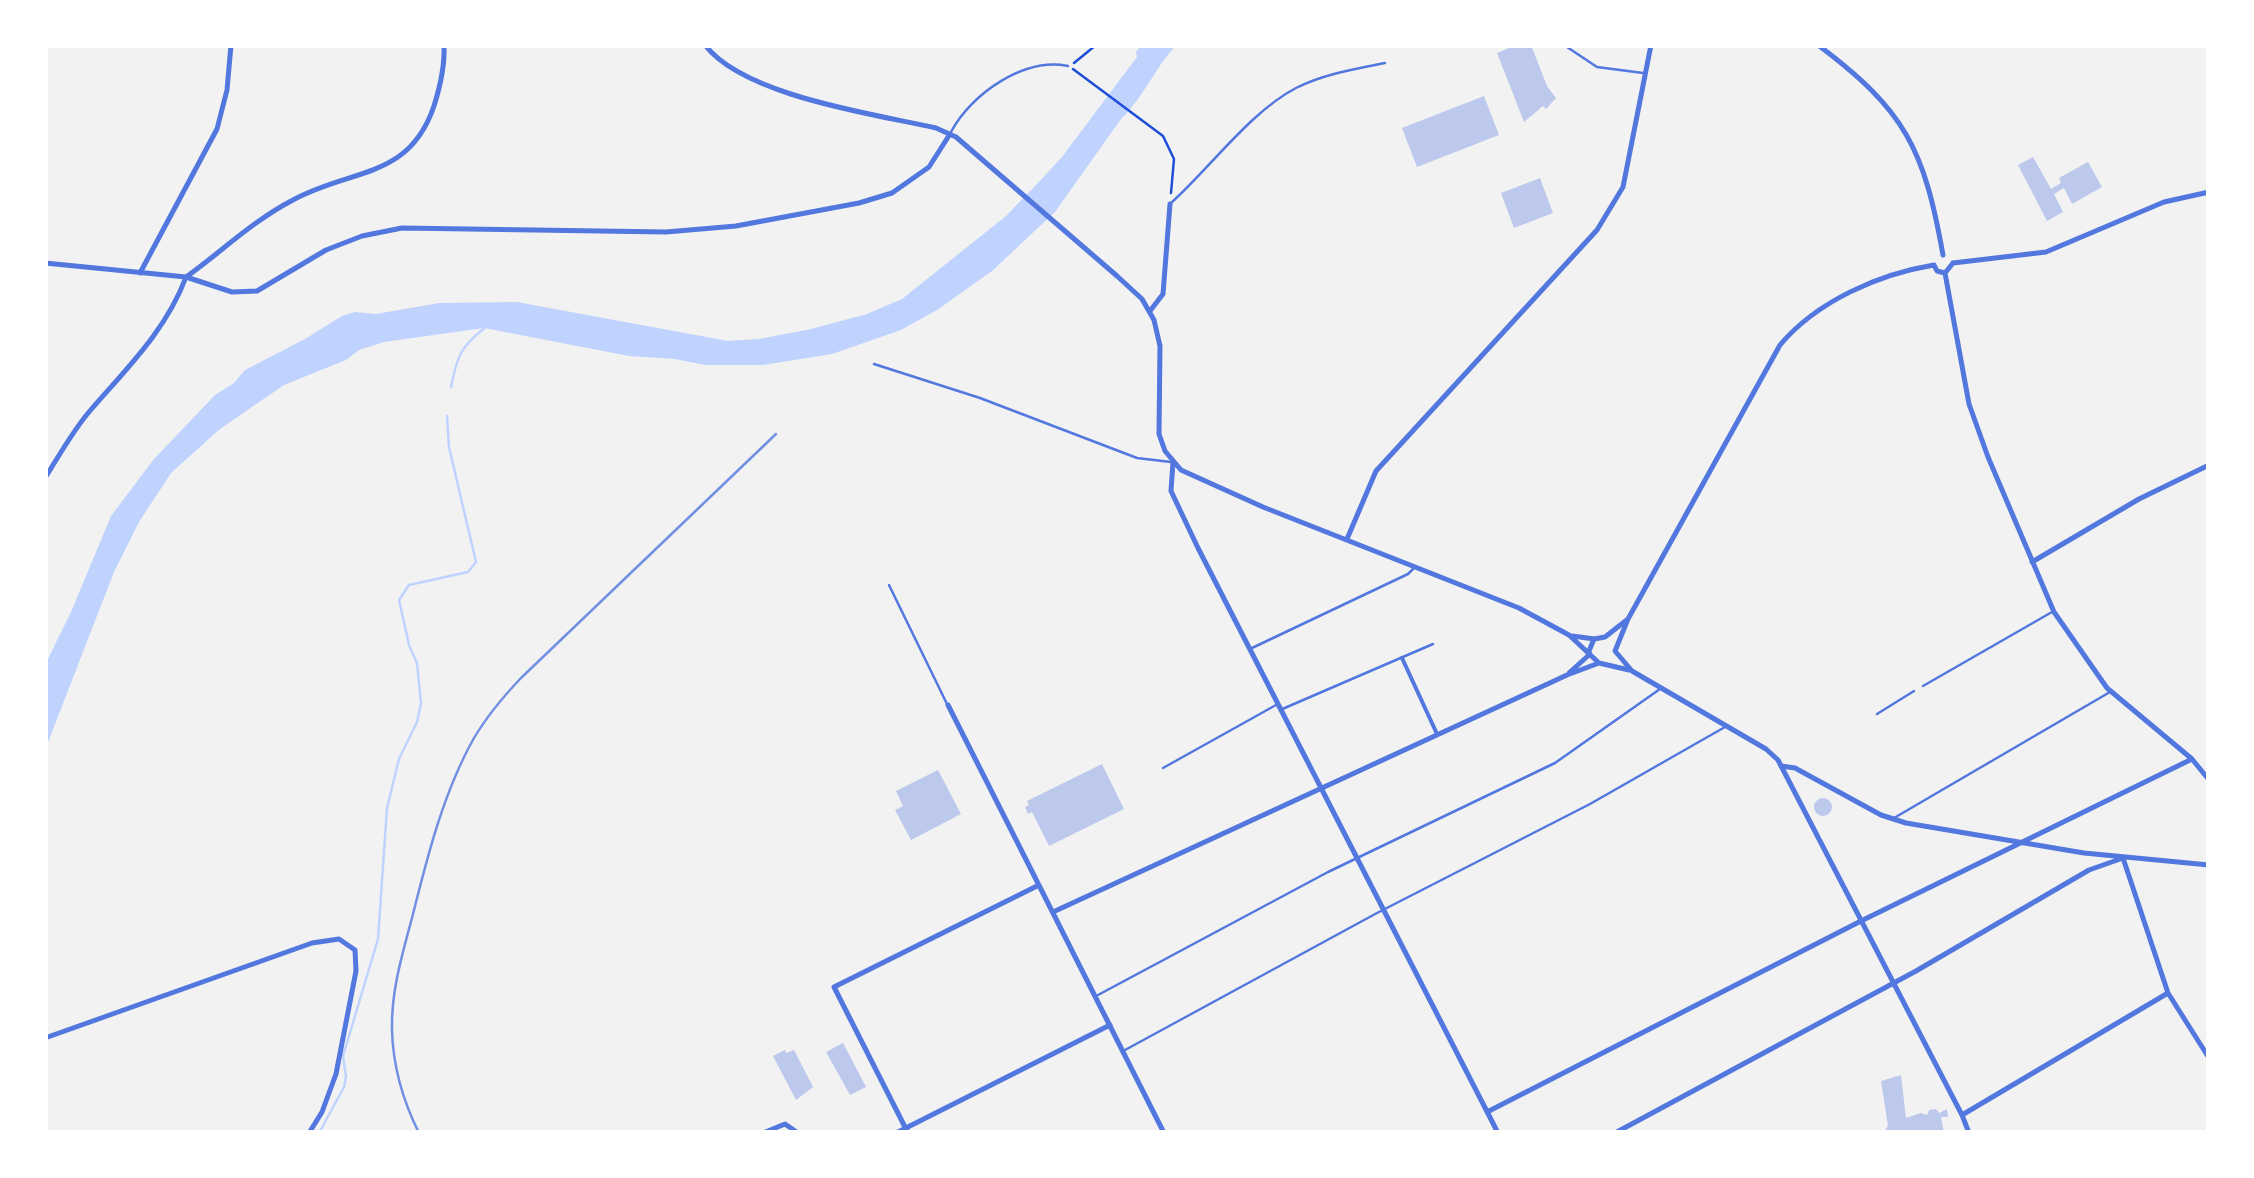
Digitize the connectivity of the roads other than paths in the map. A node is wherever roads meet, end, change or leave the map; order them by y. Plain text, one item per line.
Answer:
1 (231, 45) edge
2 (444, 45) edge
3 (705, 45) edge
4 (1564, 45) edge
5 (1650, 45) edge
6 (1818, 45) edge
7 (1385, 63) dead end
8 (1068, 66) road end
9 (1643, 73) junction
10 (950, 134) junction
11 (2209, 192) edge
12 (1170, 204) joint
13 (1942, 255) junction
14 (45, 263) edge
15 (1952, 263) junction
16 (1934, 265) junction
17 (140, 273) junction
18 (1946, 274) junction
19 (186, 277) junction
20 (1150, 311) junction
21 (874, 364) dead end
22 (1173, 462) junction
23 (2209, 465) edge
24 (45, 478) edge
25 (1347, 539) junction
26 (2032, 562) junction
27 (1414, 566) junction
28 (890, 585) dead end
29 (2054, 612) junction
30 (1628, 619) junction
31 (1569, 635) junction
32 (1605, 637) junction
33 (1596, 639) junction
34 (1433, 644) dead end
35 (1615, 649) junction
36 (1248, 650) junction
37 (1589, 652) junction
38 (1402, 658) junction
39 (1602, 662) junction
40 (1632, 671) junction
41 (1566, 675) junction
42 (1923, 686) dead end
43 (1662, 688) junction
44 (1914, 691) dead end
45 (2110, 692) junction
46 (948, 706) joint
47 (1277, 708) junction
48 (1877, 714) dead end
49 (1726, 726) junction
50 (1438, 734) junction
51 (2192, 759) junction
52 (1781, 766) junction
53 (1163, 768) dead end
54 (2209, 780) edge
55 (1319, 788) junction
56 (1892, 819) junction
57 (2024, 844) junction
58 (2084, 853) junction
59 (2123, 858) junction
60 (1355, 859) junction
61 (2102, 864) junction
62 (2209, 865) edge
63 (1039, 885) junction
64 (1382, 911) junction
65 (1053, 912) junction
66 (1861, 921) junction
67 (1894, 982) junction
68 (2168, 993) junction
69 (1096, 996) junction
70 (1110, 1025) junction
71 (45, 1038) edge
72 (1123, 1051) junction
73 (2209, 1058) edge
74 (1487, 1112) junction
75 (1962, 1115) junction
76 (907, 1130) edge
77 (310, 1133) edge
78 (763, 1133) edge
79 (798, 1133) edge
80 (896, 1133) edge
81 (1164, 1133) edge
82 (1498, 1133) edge
83 (1615, 1133) edge
84 (1969, 1133) edge

1 - 17 street
2 - 19 street
3 - 10 street
4 - 9 lane
5 - 9 street
6 - 13 street
7 - 12 lane
8 - 10 lane
9 - 25 street
10 - 19 street
10 - 20 street
11 - 15 street
12 - 20 street
13 - 15 street
13 - 16 street
14 - 17 street
15 - 18 street
16 - 18 street
16 - 30 street
17 - 19 street
18 - 26 street
19 - 24 street
20 - 22 street
21 - 22 lane
22 - 25 street
22 - 36 street
23 - 26 street
25 - 27 street
26 - 29 street
27 - 31 street
27 - 36 lane
28 - 46 lane
29 - 42 lane
29 - 45 street
30 - 32 street
30 - 35 street
31 - 33 street
31 - 37 street
32 - 33 street
32 - 35 street
33 - 37 street
34 - 38 lane
35 - 39 street
35 - 40 street
36 - 47 street
37 - 39 street
37 - 41 street
38 - 47 lane
38 - 50 street
39 - 40 street
39 - 41 street
40 - 43 street
41 - 50 street
43 - 49 street
43 - 60 lane
44 - 48 lane
45 - 51 street
45 - 56 lane
46 - 63 street
47 - 53 lane
47 - 55 street
49 - 52 street
49 - 64 lane
50 - 55 street
51 - 54 street
51 - 57 street
52 - 56 street
52 - 66 street
55 - 60 street
55 - 65 street
56 - 57 street
57 - 58 street
57 - 66 street
58 - 59 street
58 - 61 street
59 - 61 street
59 - 62 street
59 - 68 street
60 - 64 street
60 - 69 lane
61 - 67 street
63 - 65 street
63 - 76 street
64 - 72 lane
64 - 74 street
65 - 69 street
66 - 67 street
66 - 74 street
67 - 75 street
67 - 83 street
68 - 73 street
68 - 75 street
69 - 70 street
70 - 72 street
70 - 76 street
71 - 77 street
72 - 81 street
74 - 82 street
75 - 84 street
76 - 80 street
78 - 79 street

